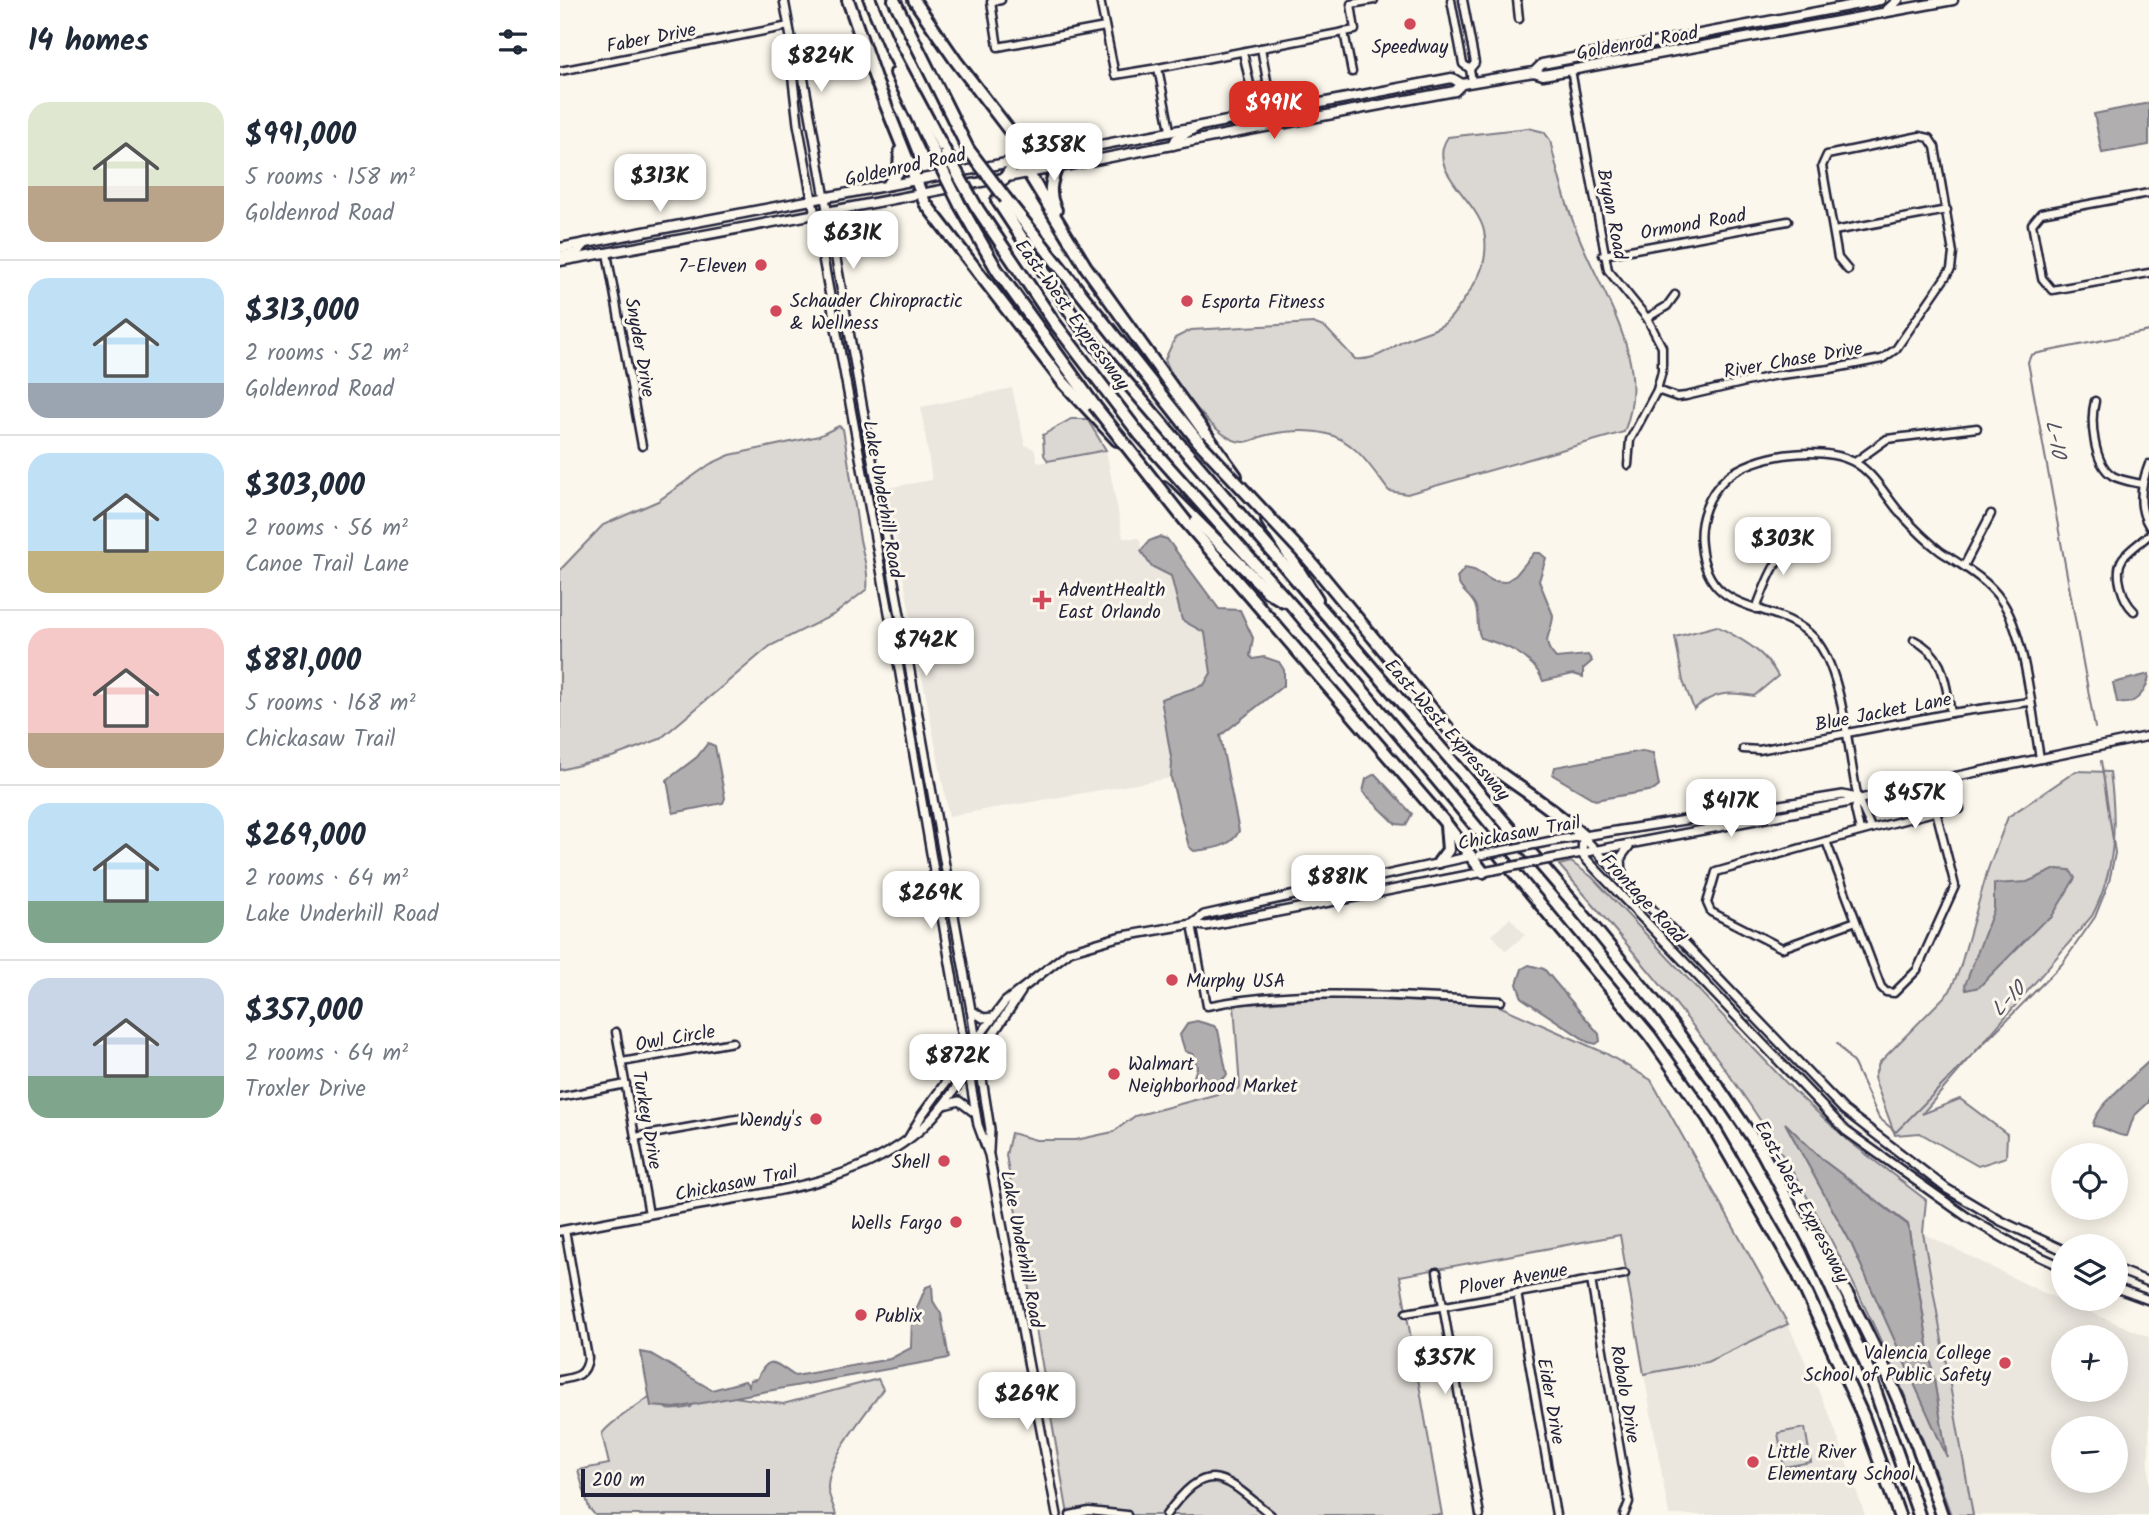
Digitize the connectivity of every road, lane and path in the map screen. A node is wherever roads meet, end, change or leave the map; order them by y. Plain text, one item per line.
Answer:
1 (784, 0) edge
2 (848, 0) edge
3 (870, 0) edge
4 (894, 0) edge
5 (914, 0) edge
6 (1001, 0) edge
7 (1100, 0) edge
8 (1374, 0) edge
9 (1451, 0) edge
10 (1463, 0) edge
11 (1517, 0) edge
12 (1881, 0) edge
13 (1898, 0) edge
14 (1953, 0) edge
15 (1885, 12) junction
16 (1870, 15) junction
17 (1519, 19) dead end
18 (789, 26) junction
19 (1105, 27) junction
20 (1724, 30) junction
21 (1344, 32) junction
22 (1705, 33) junction
23 (1714, 44) junction
24 (1261, 48) junction
25 (1694, 48) junction
26 (891, 50) junction
27 (1242, 52) junction
28 (794, 54) junction
29 (1588, 55) junction
30 (1158, 68) junction
31 (1470, 69) junction
32 (560, 71) edge
33 (1571, 71) junction
34 (1352, 72) dead end
35 (1534, 72) junction
36 (1551, 74) junction
37 (1472, 82) junction
38 (1462, 84) junction
39 (1198, 126) junction
40 (1170, 130) junction
41 (1015, 138) junction
42 (899, 141) junction
43 (1173, 145) junction
44 (1149, 150) junction
45 (1058, 152) junction
46 (1016, 160) junction
47 (1057, 167) junction
48 (1029, 174) junction
49 (916, 179) junction
50 (1004, 179) junction
51 (889, 184) junction
52 (2149, 193) edge
53 (922, 196) junction
54 (825, 198) junction
55 (1002, 200) junction
56 (812, 201) junction
57 (1947, 210) junction
58 (828, 211) junction
59 (814, 214) junction
60 (1787, 221) dead end
61 (1834, 231) junction
62 (641, 232) junction
63 (586, 243) junction
64 (560, 248) edge
65 (607, 253) junction
66 (1603, 255) junction
67 (560, 256) edge
68 (560, 261) edge
69 (1848, 270) dead end
70 (1092, 273) junction
71 (2149, 273) edge
72 (1675, 295) dead end
73 (1647, 318) junction
74 (1657, 390) junction
75 (2095, 401) dead end
76 (1977, 428) dead end
77 (642, 446) dead end
78 (1855, 462) junction
79 (2149, 464) edge
80 (1628, 465) dead end
81 (2141, 484) junction
82 (1991, 514) dead end
83 (2149, 526) edge
84 (886, 535) junction
85 (2149, 535) edge
86 (1800, 536) dead end
87 (876, 541) junction
88 (887, 544) junction
89 (1965, 566) junction
90 (1294, 608) junction
91 (1756, 609) junction
92 (2134, 611) dead end
93 (1326, 617) junction
94 (1914, 640) dead end
95 (2029, 702) junction
96 (1951, 713) junction
97 (907, 715) junction
98 (1846, 734) junction
99 (2149, 736) edge
100 (922, 738) junction
101 (1743, 749) dead end
102 (2040, 758) junction
103 (1858, 798) junction
104 (923, 803) junction
105 (1960, 809) dead end
106 (1936, 811) junction
107 (1445, 823) junction
108 (938, 825) junction
109 (1871, 828) junction
110 (1860, 831) junction
111 (1583, 836) junction
112 (1826, 841) junction
113 (1632, 844) junction
114 (1595, 851) junction
115 (1582, 854) junction
116 (1476, 856) junction
117 (1439, 862) junction
118 (1488, 871) junction
119 (1623, 878) junction
120 (1856, 921) junction
121 (1192, 924) junction
122 (1023, 989) junction
123 (1501, 1001) dead end
124 (971, 1010) junction
125 (994, 1016) junction
126 (616, 1032) dead end
127 (976, 1041) junction
128 (733, 1042) dead end
129 (966, 1054) junction
130 (978, 1056) junction
131 (622, 1062) junction
132 (969, 1069) junction
133 (626, 1084) junction
134 (560, 1097) edge
135 (943, 1106) junction
136 (976, 1113) junction
137 (748, 1117) dead end
138 (635, 1137) junction
139 (908, 1139) junction
140 (1762, 1152) junction
141 (989, 1155) junction
142 (649, 1214) junction
143 (562, 1230) edge
144 (2051, 1244) edge
145 (2051, 1262) edge
146 (1437, 1272) dead end
147 (1625, 1273) dead end
148 (2128, 1274) edge
149 (1591, 1280) junction
150 (2149, 1282) edge
151 (1517, 1293) junction
152 (2128, 1293) edge
153 (2149, 1300) edge
154 (1443, 1306) junction
155 (1406, 1313) dead end
156 (560, 1380) edge
157 (1095, 1514) edge
158 (1625, 1514) edge
159 (1056, 1515) edge
160 (1070, 1515) edge
161 (1128, 1515) edge
162 (1166, 1515) edge
163 (1270, 1515) edge
164 (1479, 1515) edge
165 (1556, 1515) edge
166 (1899, 1515) edge
167 (1919, 1515) edge
168 (1942, 1515) edge

1 - 18 street, Lake Underhill Road
2 - 42 highway
3 - 26 highway, East-West Expressway
4 - 55 highway, East-West Expressway, bridge
5 - 41 highway
6 - 19 street
7 - 19 street
8 - 21 street
9 - 31 street
10 - 31 street
11 - 17 street
12 - 16 main road
12 - 20 main road, Goldenrod Road
13 - 15 main road
14 - 15 main road, Goldenrod Road
15 - 16 main road, Goldenrod Road
16 - 23 main road, Goldenrod Road
18 - 28 street, Lake Underhill Road
18 - 32 street, Faber Drive
19 - 30 street
20 - 22 main road, Goldenrod Road
20 - 23 main road
21 - 24 street
21 - 34 street
22 - 25 main road
22 - 29 main road, Goldenrod Road
23 - 25 main road, Goldenrod Road
24 - 27 street
24 - 27 street
25 - 33 main road, Goldenrod Road
26 - 90 highway, East-West Expressway, bridge
26 - 107 highway, bridge
27 - 30 street
28 - 54 street, Lake Underhill Road
28 - 56 street, Lake Underhill Road
29 - 35 main road, Goldenrod Road
29 - 36 main road
30 - 40 street
31 - 37 street
33 - 36 main road, Goldenrod Road
33 - 66 street, Bryan Road
35 - 36 main road, Goldenrod Road
35 - 37 main road, Goldenrod Road
37 - 38 main road, Goldenrod Road
38 - 39 main road, Goldenrod Road
38 - 43 main road, Goldenrod Road
39 - 40 main road, Goldenrod Road
39 - 43 main road
40 - 44 main road
40 - 45 main road, Goldenrod Road
41 - 45 highway
41 - 46 highway
42 - 49 highway
42 - 51 highway
43 - 44 main road, Goldenrod Road
44 - 47 main road, Goldenrod Road
45 - 46 main road, Goldenrod Road
46 - 48 highway
46 - 49 main road, Goldenrod Road
46 - 50 highway
47 - 48 main road, Goldenrod Road
47 - 70 highway
48 - 50 main road, Goldenrod Road
48 - 70 highway
49 - 51 main road, Goldenrod Road
49 - 53 highway
50 - 53 main road, Goldenrod Road
51 - 54 main road, Goldenrod Road
52 - 71 street
53 - 58 main road, Goldenrod Road
53 - 90 highway
54 - 56 main road, Goldenrod Road
54 - 58 street, Lake Underhill Road
55 - 93 highway, East-West Expressway
55 - 111 highway, bridge
56 - 59 street, Lake Underhill Road
56 - 62 main road, Goldenrod Road
57 - 61 street
57 - 61 street, River Chase Drive
57 - 74 street, River Chase Drive
58 - 59 main road, Goldenrod Road
58 - 84 street, Lake Underhill Road
59 - 65 main road, Goldenrod Road
59 - 87 street, Lake Underhill Road
60 - 66 street, Ormond Road
61 - 69 street, River Chase Drive
62 - 63 main road, Goldenrod Road
62 - 65 main road
63 - 64 main road, Goldenrod Road
63 - 67 main road
65 - 68 main road, Goldenrod Road
65 - 77 street, Snyder Drive
66 - 73 street, Bryan Road
70 - 93 highway
72 - 73 street
73 - 74 street, Bryan Road
74 - 80 street, Bryan Road
75 - 81 street
76 - 78 street
78 - 89 street
78 - 91 street
79 - 81 street
81 - 83 street
82 - 89 street
84 - 87 street
84 - 88 street, Lake Underhill Road
85 - 92 street
86 - 91 street
87 - 88 street
87 - 97 street, Lake Underhill Road
88 - 100 street, Lake Underhill Road
89 - 95 street
90 - 166 highway, East-West Expressway
91 - 98 street
93 - 140 highway, East-West Expressway
94 - 96 street
95 - 96 street, Blue Jacket Lane
95 - 102 street
96 - 98 street, Blue Jacket Lane
97 - 100 street
97 - 104 street, Lake Underhill Road
98 - 101 street, Blue Jacket Lane
98 - 103 street
99 - 102 street, Chickasaw Trail
100 - 108 street, Lake Underhill Road
102 - 103 street, Chickasaw Trail
103 - 109 street
103 - 110 street
103 - 111 street, Chickasaw Trail
103 - 113 street, Chickasaw Trail
104 - 108 street
104 - 129 street, Lake Underhill Road
105 - 106 street
106 - 109 street
106 - 120 street
107 - 116 highway
107 - 117 highway
108 - 124 street, Lake Underhill Road
109 - 110 street
110 - 112 street
111 - 114 street, Frontage Road
111 - 115 street, Frontage Road
111 - 116 street, Chickasaw Trail, bridge
112 - 120 street
112 - 120 street
113 - 114 street, Chickasaw Trail
113 - 119 street
114 - 115 street, Chickasaw Trail
114 - 119 street, Frontage Road
115 - 118 street, Chickasaw Trail, bridge
115 - 145 street, Frontage Road
116 - 117 street, Chickasaw Trail
116 - 118 highway
117 - 121 street, Chickasaw Trail
118 - 121 street, Chickasaw Trail
119 - 144 street, Frontage Road
121 - 122 street, Chickasaw Trail
121 - 123 street
122 - 125 street, Chickasaw Trail
122 - 130 street, Chickasaw Trail
124 - 125 street
124 - 127 street, Lake Underhill Road
125 - 127 street, Chickasaw Trail
126 - 131 street, Turkey Drive
127 - 129 street, Chickasaw Trail
127 - 130 street, Lake Underhill Road
128 - 131 street, Owl Circle
129 - 132 street, Lake Underhill Road
129 - 139 street, Chickasaw Trail
130 - 132 street, Chickasaw Trail
130 - 141 street, Lake Underhill Road
131 - 133 street, Turkey Drive
132 - 135 street, Chickasaw Trail
132 - 136 street, Lake Underhill Road
133 - 134 street
133 - 138 street, Turkey Drive
135 - 136 street
135 - 139 street, Chickasaw Trail
136 - 141 street, Lake Underhill Road
137 - 138 street
138 - 142 street, Turkey Drive
139 - 142 street, Chickasaw Trail
140 - 167 highway, East-West Expressway
140 - 168 highway
141 - 159 street, Lake Underhill Road
142 - 143 street, Chickasaw Trail
143 - 156 street
146 - 154 street
147 - 149 street, Plover Avenue
148 - 150 street
149 - 151 street, Plover Avenue
149 - 158 street, Robalo Drive
151 - 154 street, Plover Avenue
151 - 165 street, Eider Drive
152 - 153 street
154 - 155 street, Plover Avenue
154 - 164 street
157 - 160 street
157 - 161 street
162 - 163 street

